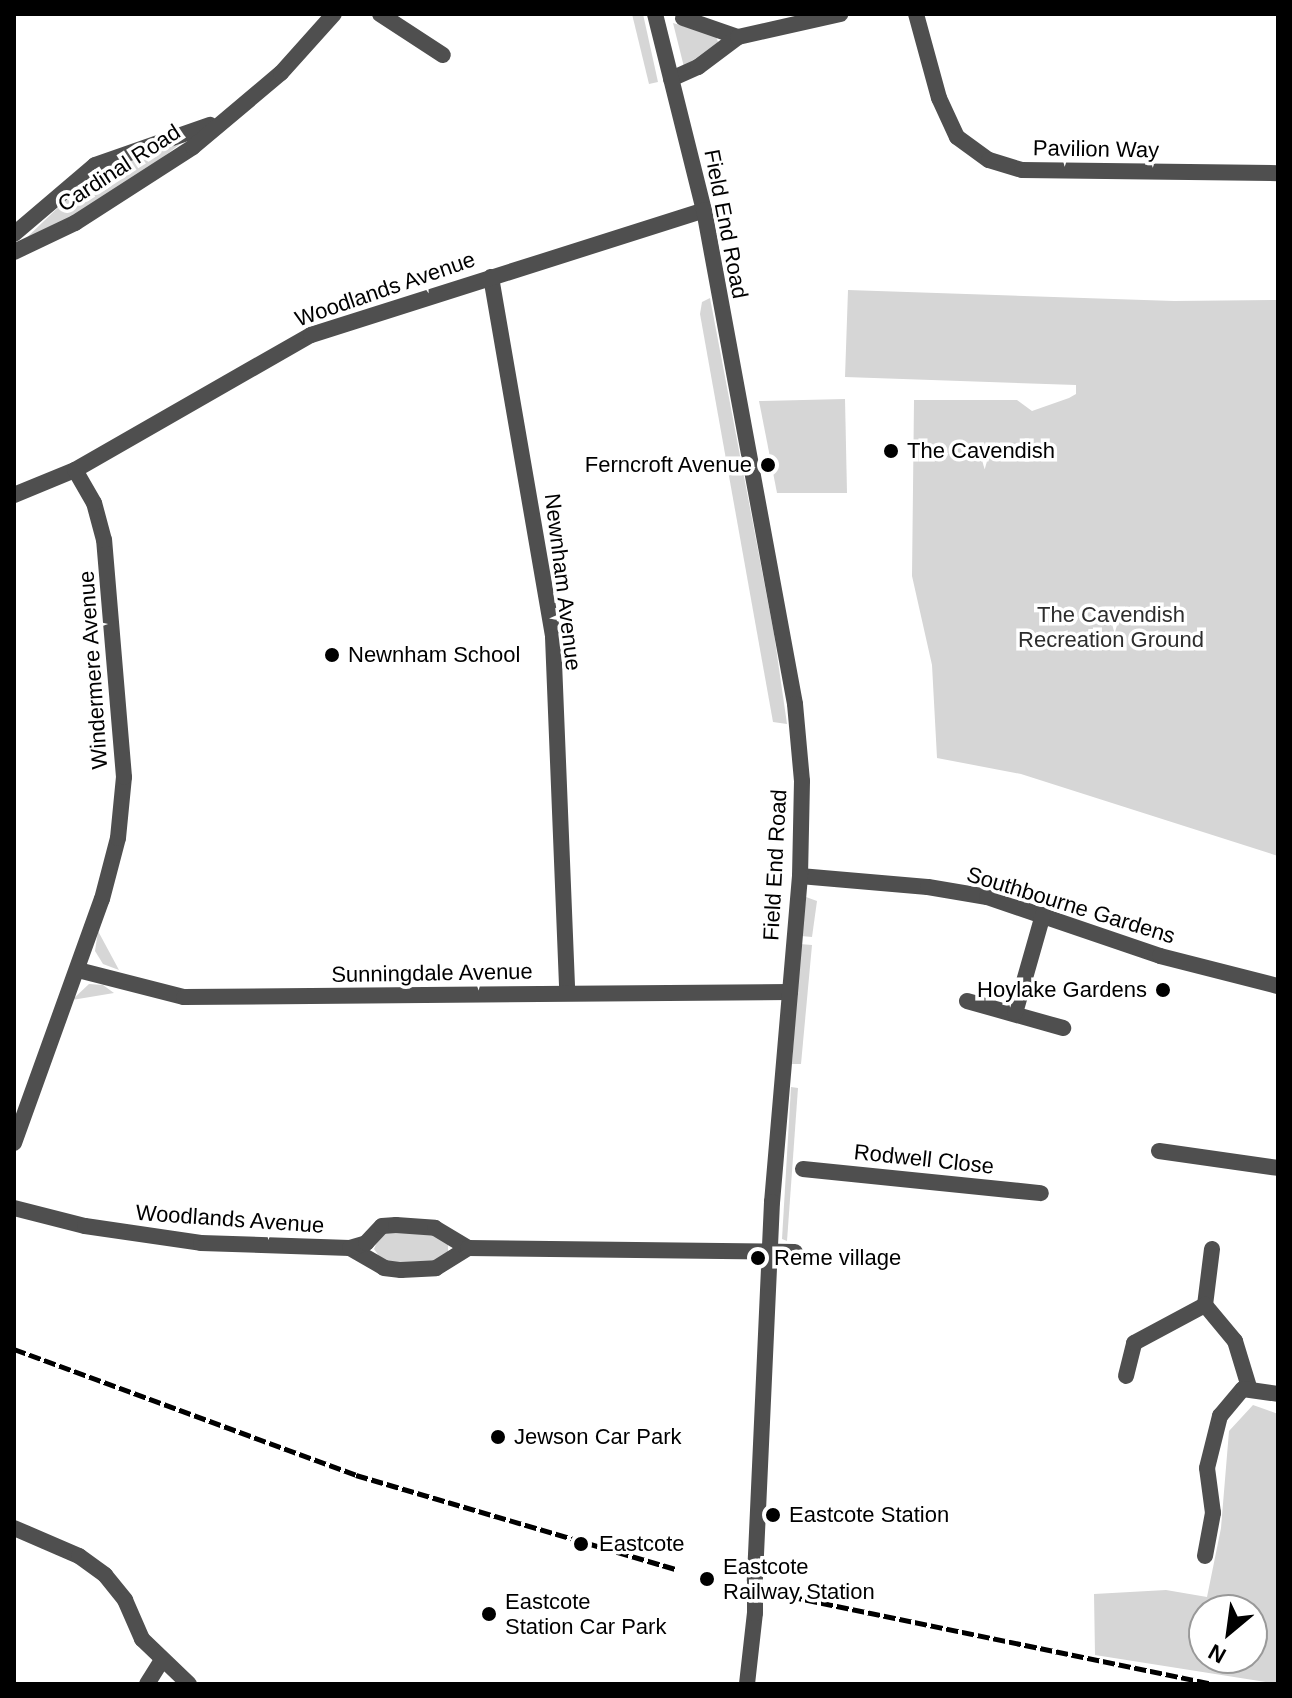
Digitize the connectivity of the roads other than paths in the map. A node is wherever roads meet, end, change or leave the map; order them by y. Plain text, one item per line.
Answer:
1 (334, 14) edge
2 (380, 14) edge
3 (655, 14) edge
4 (840, 14) edge
5 (916, 14) edge
6 (683, 18) dead end
7 (738, 37) junction
8 (443, 55) dead end
9 (671, 79) junction
10 (239, 108) junction
11 (1278, 173) edge
12 (704, 210) junction
13 (14, 234) edge
14 (14, 252) edge
15 (491, 277) junction
16 (75, 470) junction
17 (14, 495) edge
18 (800, 876) junction
19 (1043, 915) junction
20 (78, 970) junction
21 (1278, 986) edge
22 (790, 992) junction
23 (567, 993) junction
24 (967, 1001) dead end
25 (1015, 1013) junction
26 (1063, 1028) dead end
27 (14, 1143) edge
28 (1159, 1151) dead end
29 (1278, 1168) edge
30 (803, 1169) dead end
31 (1041, 1193) dead end
32 (14, 1208) edge
33 (350, 1248) junction
34 (468, 1248) junction
35 (1212, 1249) dead end
36 (769, 1251) junction
37 (795, 1252) dead end
38 (1205, 1305) junction
39 (1126, 1376) dead end
40 (1249, 1387) junction
41 (1278, 1394) edge
42 (14, 1528) edge
43 (1205, 1556) dead end
44 (161, 1662) junction
45 (147, 1684) edge
46 (189, 1684) edge
47 (747, 1684) edge

1 - 10 street, Cardinal Road
2 - 8 street
3 - 9 street, Field End Road
4 - 7 street
5 - 11 street, Pavilion Way
6 - 7 street
7 - 9 street
9 - 12 street, Field End Road
10 - 13 street, Cardinal Road
10 - 14 street, Cardinal Road
12 - 15 street, Woodlands Avenue
12 - 18 street, Field End Road
15 - 16 street, Woodlands Avenue
15 - 23 street, Newnham Avenue
16 - 17 street, Woodlands Avenue
16 - 20 street, Windermere Avenue
18 - 19 street, Southbourne Gardens
18 - 22 street, Field End Road
19 - 21 street, Southbourne Gardens
19 - 25 street
20 - 23 street, Sunningdale Avenue
20 - 27 street, Windermere Avenue
22 - 23 street, Sunningdale Avenue
22 - 36 street, Field End Road
24 - 25 street
25 - 26 street
28 - 29 street
30 - 31 street, Rodwell Close
32 - 33 street, Woodlands Avenue
33 - 34 street, Woodlands Avenue
33 - 34 street, Woodlands Avenue
34 - 36 street, Woodlands Avenue
35 - 38 street
36 - 37 street, Woodlands Avenue
36 - 47 street, Field End Road, bridge
38 - 39 street
38 - 40 street
40 - 41 street
40 - 43 street
42 - 44 street
44 - 45 street
44 - 46 street

